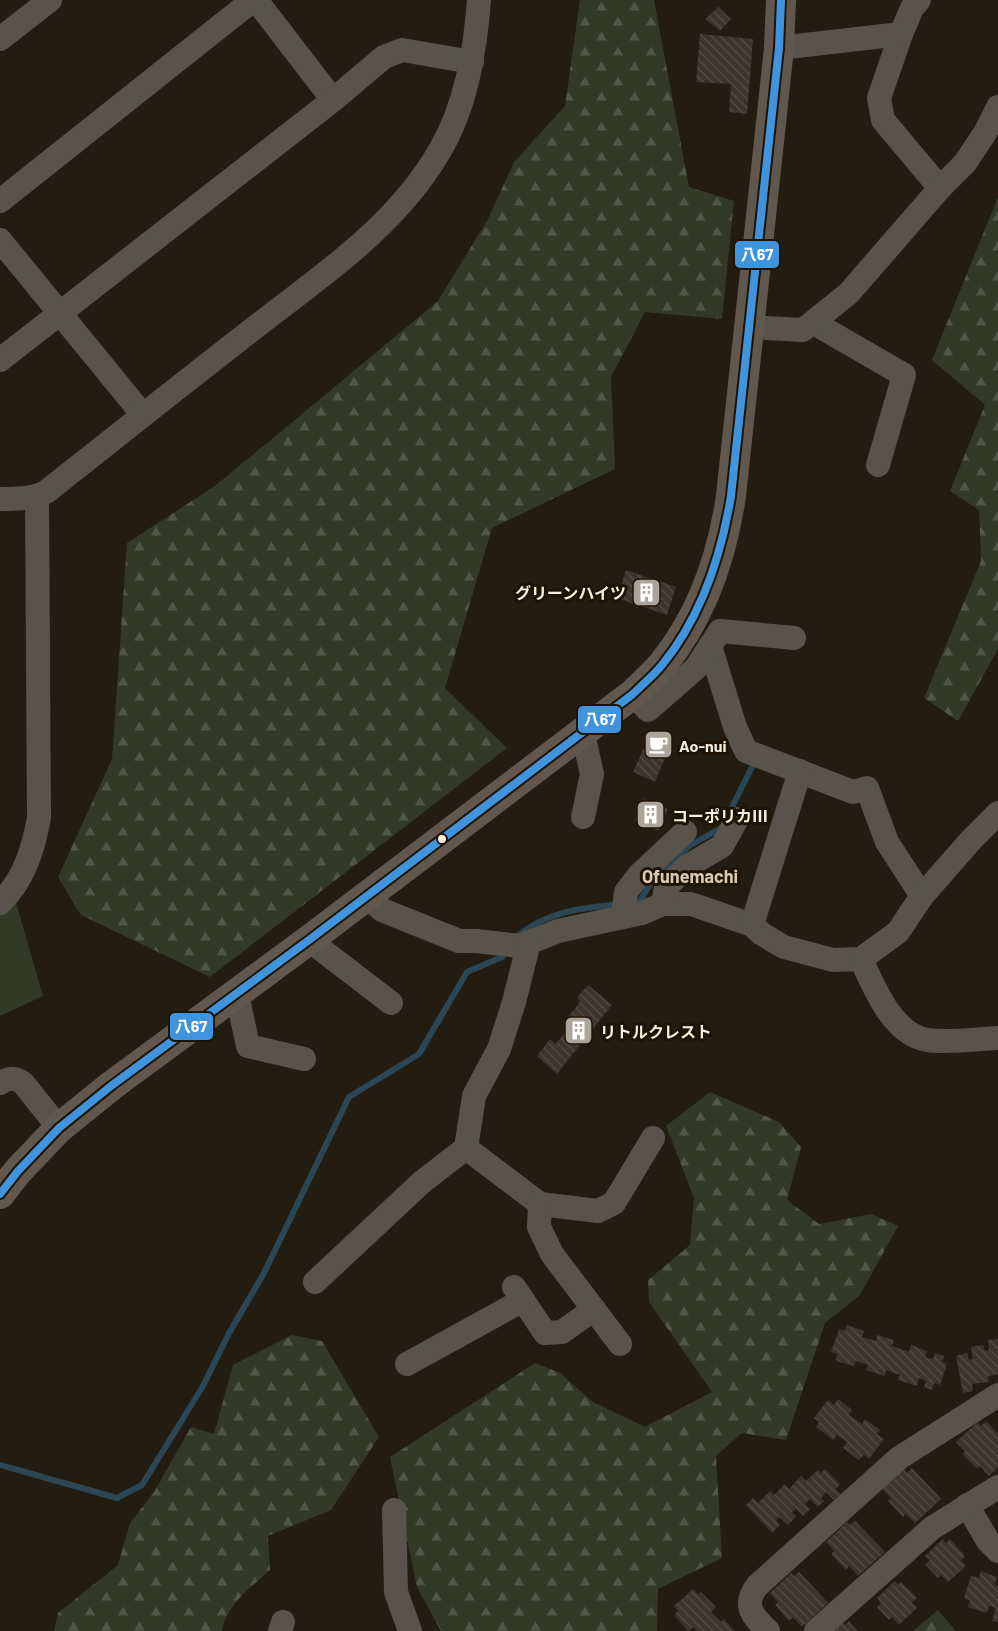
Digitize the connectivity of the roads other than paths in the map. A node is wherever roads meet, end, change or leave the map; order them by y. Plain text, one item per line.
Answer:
1 (50, 0) edge
2 (254, 0) edge
3 (479, 0) edge
4 (782, 0) edge
5 (924, 1) edge
6 (901, 34) junction
7 (0, 39) edge
8 (779, 48) junction
9 (472, 62) junction
10 (333, 100) junction
11 (998, 107) edge
12 (940, 188) junction
13 (0, 201) edge
14 (0, 240) edge
15 (60, 315) junction
16 (814, 323) junction
17 (750, 327) junction
18 (0, 360) edge
19 (143, 415) junction
20 (878, 465) dead end
21 (36, 496) junction
22 (0, 499) edge
23 (794, 638) dead end
24 (710, 646) junction
25 (633, 694) junction
26 (583, 734) junction
27 (800, 771) junction
28 (998, 813) edge
29 (583, 816) dead end
30 (737, 819) dead end
31 (685, 832) dead end
32 (367, 896) junction
33 (922, 897) junction
34 (0, 903) edge
35 (663, 904) junction
36 (623, 916) junction
37 (752, 925) junction
38 (309, 940) junction
39 (525, 944) junction
40 (861, 959) junction
41 (237, 994) junction
42 (391, 1003) dead end
43 (998, 1038) edge
44 (304, 1059) dead end
45 (0, 1083) edge
46 (59, 1128) junction
47 (653, 1138) dead end
48 (466, 1148) junction
49 (0, 1194) edge
50 (540, 1204) junction
51 (315, 1282) dead end
52 (594, 1309) junction
53 (620, 1344) dead end
54 (407, 1364) dead end
55 (998, 1395) edge
56 (998, 1487) edge
57 (967, 1505) junction
58 (394, 1510) dead end
59 (998, 1551) edge
60 (410, 1631) edge
61 (768, 1631) edge
62 (816, 1631) edge

1 - 7 street
2 - 10 street
2 - 13 street
3 - 9 street
4 - 8 main road
5 - 6 street
6 - 8 street
6 - 12 street
8 - 17 main road
9 - 10 street
9 - 19 street
10 - 15 street
11 - 12 street
12 - 16 street
14 - 15 street
15 - 18 street
15 - 19 street
16 - 17 street
16 - 20 street
17 - 25 main road
19 - 21 street
21 - 22 street
21 - 34 street
23 - 24 street
24 - 25 street
24 - 27 street
25 - 26 main road
26 - 29 street
26 - 32 main road
27 - 33 street
27 - 37 street
28 - 33 street
30 - 35 street
31 - 36 street
32 - 38 main road
32 - 39 street
33 - 40 street
35 - 36 street
35 - 37 street
36 - 39 street
37 - 40 street
38 - 41 main road
38 - 42 street
39 - 48 street
40 - 43 street
41 - 44 street
41 - 46 main road
45 - 46 street
46 - 49 main road
47 - 50 street
48 - 50 street
48 - 51 street
50 - 52 street
52 - 53 street
52 - 54 street
55 - 61 street
56 - 57 street
57 - 59 street
57 - 62 street
58 - 60 street

